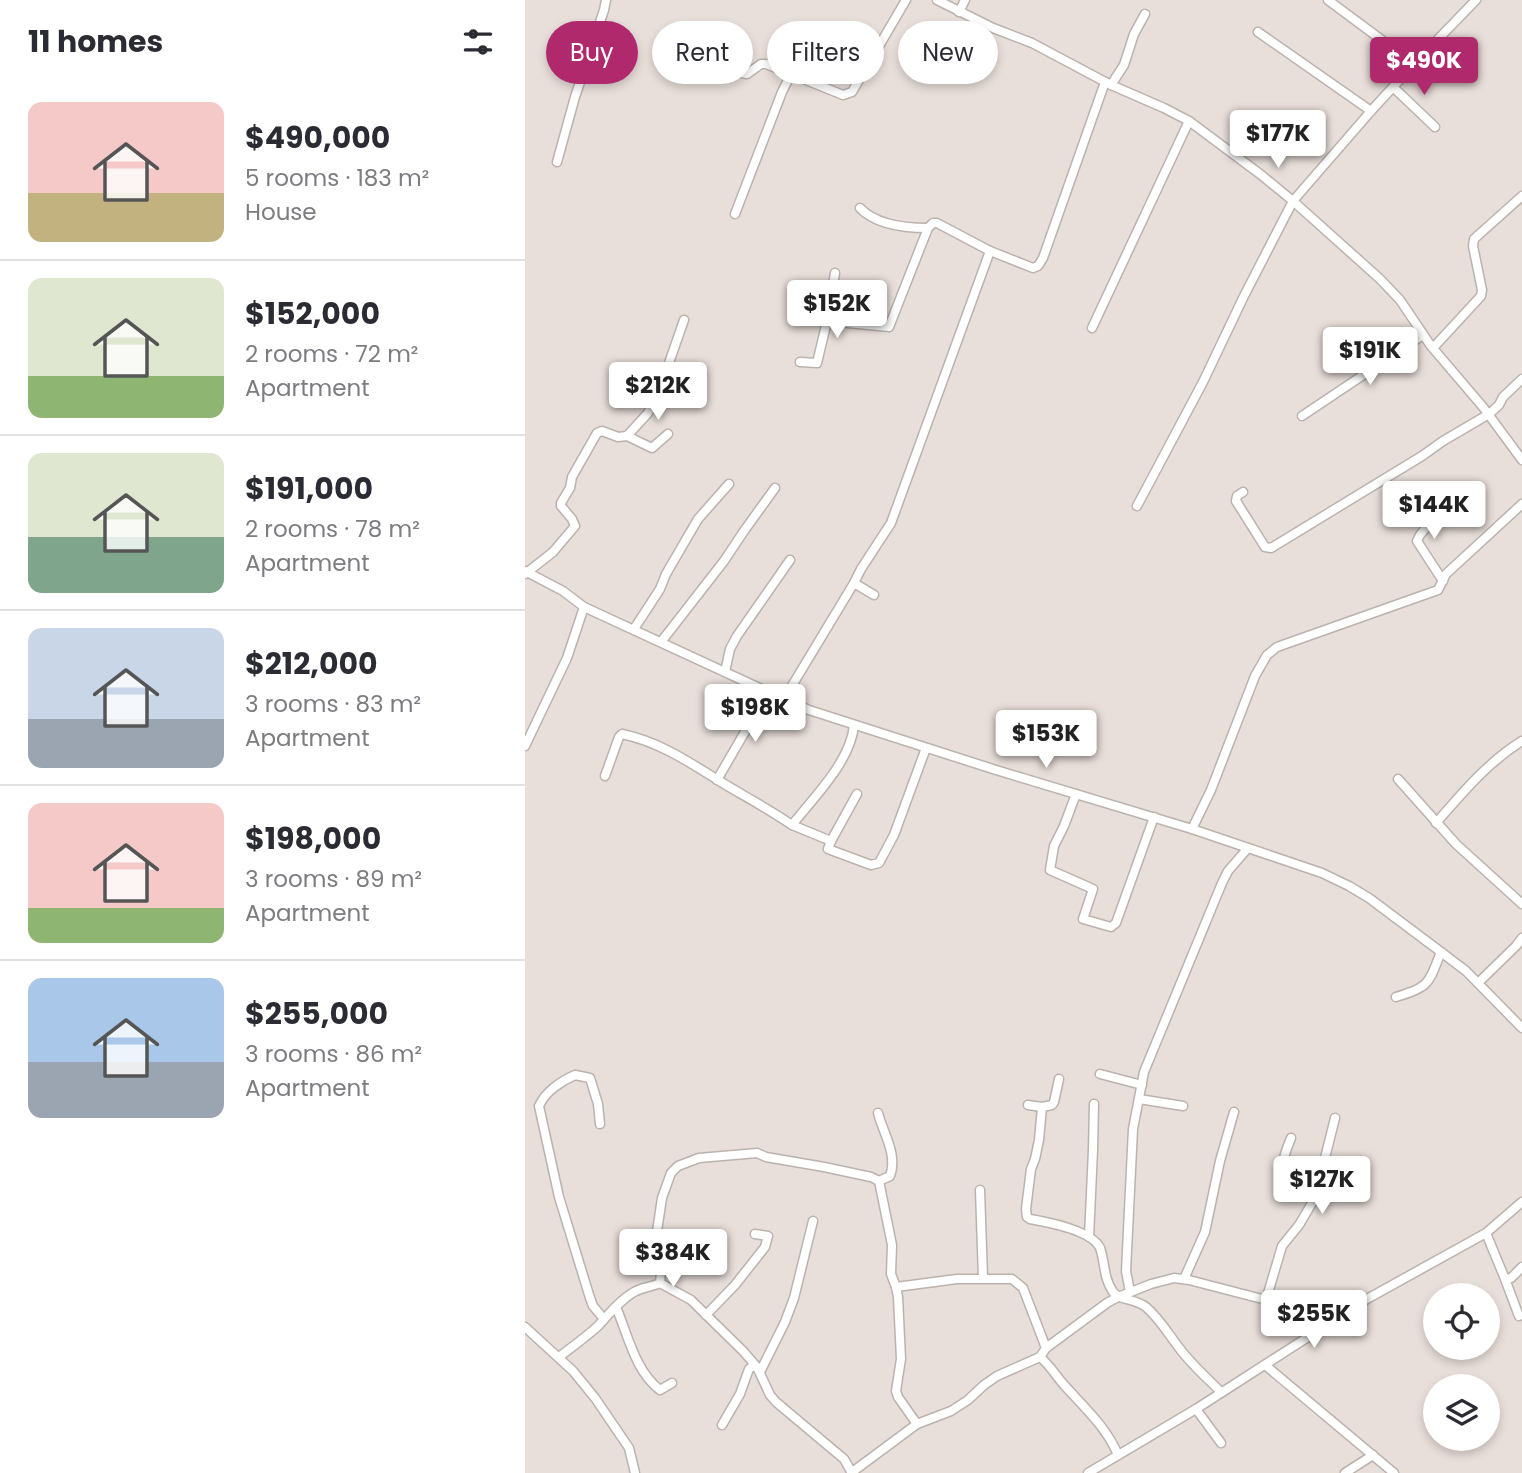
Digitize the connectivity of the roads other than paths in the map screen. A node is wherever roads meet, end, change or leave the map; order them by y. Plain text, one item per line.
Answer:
1 (605, 0) edge
2 (906, 0) edge
3 (937, 0) edge
4 (965, 0) edge
5 (1328, 0) edge
6 (1476, 0) edge
7 (959, 12) junction
8 (1145, 14) dead end
9 (1258, 32) dead end
10 (884, 37) edge
11 (1414, 64) junction
12 (1108, 83) junction
13 (786, 84) edge
14 (816, 84) edge
15 (857, 84) edge
16 (1393, 87) junction
17 (1371, 111) junction
18 (1189, 121) junction
19 (1435, 127) dead end
20 (557, 162) dead end
21 (1522, 196) edge
22 (1293, 201) junction
23 (860, 208) dead end
24 (735, 214) dead end
25 (928, 228) junction
26 (990, 251) junction
27 (835, 274) dead end
28 (684, 320) dead end
29 (827, 321) junction
30 (1092, 328) dead end
31 (1423, 335) junction
32 (1433, 348) junction
33 (800, 362) dead end
34 (1522, 379) edge
35 (1489, 415) junction
36 (1302, 416) dead end
37 (667, 434) dead end
38 (627, 436) junction
39 (1522, 460) edge
40 (729, 484) dead end
41 (775, 488) dead end
42 (1243, 492) dead end
43 (1446, 504) dead end
44 (1522, 504) edge
45 (1137, 506) dead end
46 (790, 560) dead end
47 (525, 572) edge
48 (1443, 581) junction
49 (854, 583) junction
50 (874, 595) dead end
51 (584, 607) junction
52 (634, 629) junction
53 (660, 642) junction
54 (725, 672) junction
55 (768, 692) junction
56 (784, 699) junction
57 (854, 725) junction
58 (1522, 741) edge
59 (525, 746) edge
60 (926, 748) junction
61 (605, 776) dead end
62 (1398, 779) dead end
63 (717, 780) junction
64 (856, 794) dead end
65 (1076, 794) junction
66 (1154, 817) junction
67 (1436, 822) junction
68 (792, 825) junction
69 (1192, 829) junction
70 (831, 841) junction
71 (1248, 848) junction
72 (1522, 904) edge
73 (1522, 938) edge
74 (1441, 952) junction
75 (1478, 982) junction
76 (1396, 997) dead end
77 (1522, 1028) edge
78 (1100, 1074) dead end
79 (1059, 1079) dead end
80 (1142, 1085) junction
81 (1139, 1099) junction
82 (1094, 1104) dead end
83 (1028, 1105) dead end
84 (1184, 1106) dead end
85 (1042, 1107) junction
86 (1234, 1112) dead end
87 (878, 1113) dead end
88 (1335, 1118) dead end
89 (600, 1124) dead end
90 (1291, 1139) dead end
91 (879, 1181) junction
92 (1317, 1184) junction
93 (980, 1190) dead end
94 (1522, 1202) edge
95 (813, 1221) dead end
96 (1486, 1233) junction
97 (755, 1234) dead end
98 (1089, 1237) junction
99 (1522, 1267) edge
100 (983, 1278) junction
101 (1184, 1279) junction
102 (1505, 1279) junction
103 (660, 1283) junction
104 (896, 1287) junction
105 (1130, 1292) junction
106 (1118, 1297) junction
107 (1266, 1300) junction
108 (616, 1307) junction
109 (1350, 1310) junction
110 (706, 1315) junction
111 (1519, 1316) dead end
112 (604, 1319) junction
113 (525, 1327) edge
114 (1046, 1348) junction
115 (559, 1357) junction
116 (1039, 1357) junction
117 (1265, 1364) junction
118 (757, 1369) junction
119 (672, 1383) dead end
120 (1221, 1392) junction
121 (1196, 1409) junction
122 (917, 1424) junction
123 (722, 1425) dead end
124 (1221, 1443) dead end
125 (1118, 1455) junction
126 (1373, 1455) junction
127 (635, 1473) edge
128 (852, 1473) edge
129 (1088, 1473) edge
130 (1345, 1473) edge
131 (1394, 1473) edge

1 - 20 street
2 - 10 street
3 - 7 street
4 - 7 street
5 - 11 street
6 - 11 street
7 - 12 street
8 - 12 street
9 - 17 street
11 - 16 street
12 - 18 street
12 - 26 street
13 - 24 street
14 - 15 street
16 - 17 street
16 - 19 street
17 - 22 street
18 - 22 street
18 - 30 street
21 - 32 street
22 - 31 street
22 - 45 street
23 - 25 street
25 - 26 street
25 - 29 street
26 - 49 street
27 - 29 street
28 - 38 street
29 - 33 street
31 - 32 street
31 - 36 street
32 - 35 street
34 - 35 street
35 - 39 street
35 - 42 street
37 - 38 street
38 - 47 street
40 - 52 street
41 - 53 street
43 - 48 street
44 - 48 street
46 - 54 street
47 - 51 street
48 - 69 street
49 - 50 street
49 - 56 street
51 - 52 street
51 - 59 street
52 - 53 street
53 - 54 street
54 - 55 street
55 - 56 street
55 - 63 street
56 - 57 street
57 - 60 street
57 - 68 street
58 - 67 street
60 - 65 street
60 - 70 street
61 - 63 street
62 - 67 street
63 - 68 street
64 - 70 street
65 - 66 street
65 - 66 street
66 - 69 street
67 - 72 street
68 - 70 street
69 - 71 street
71 - 74 street
71 - 80 street
73 - 75 street
74 - 75 street
74 - 76 street
75 - 77 street
78 - 80 street
79 - 85 street
80 - 81 street
81 - 84 street
81 - 105 street
82 - 98 street
83 - 85 street
85 - 98 street
86 - 101 street
87 - 91 street
88 - 92 street
89 - 112 street
90 - 92 street
91 - 103 street
91 - 104 street
92 - 107 street
93 - 100 street
94 - 96 street
95 - 118 street
96 - 102 street
96 - 109 street
97 - 110 street
98 - 106 street
99 - 102 street
100 - 104 street
100 - 114 street
101 - 105 street
101 - 107 street
102 - 111 street
103 - 108 street
103 - 110 street
104 - 122 street
105 - 106 street
106 - 114 street
106 - 120 street
107 - 109 street
108 - 112 street
108 - 119 street
109 - 117 street
110 - 118 street
112 - 115 street
113 - 115 street
114 - 116 street
115 - 127 street
116 - 122 street
116 - 125 street
117 - 120 street
117 - 126 street
118 - 123 street
118 - 128 street
120 - 121 street
121 - 124 street
121 - 125 street
122 - 128 street
125 - 129 street
126 - 130 street
126 - 131 street

